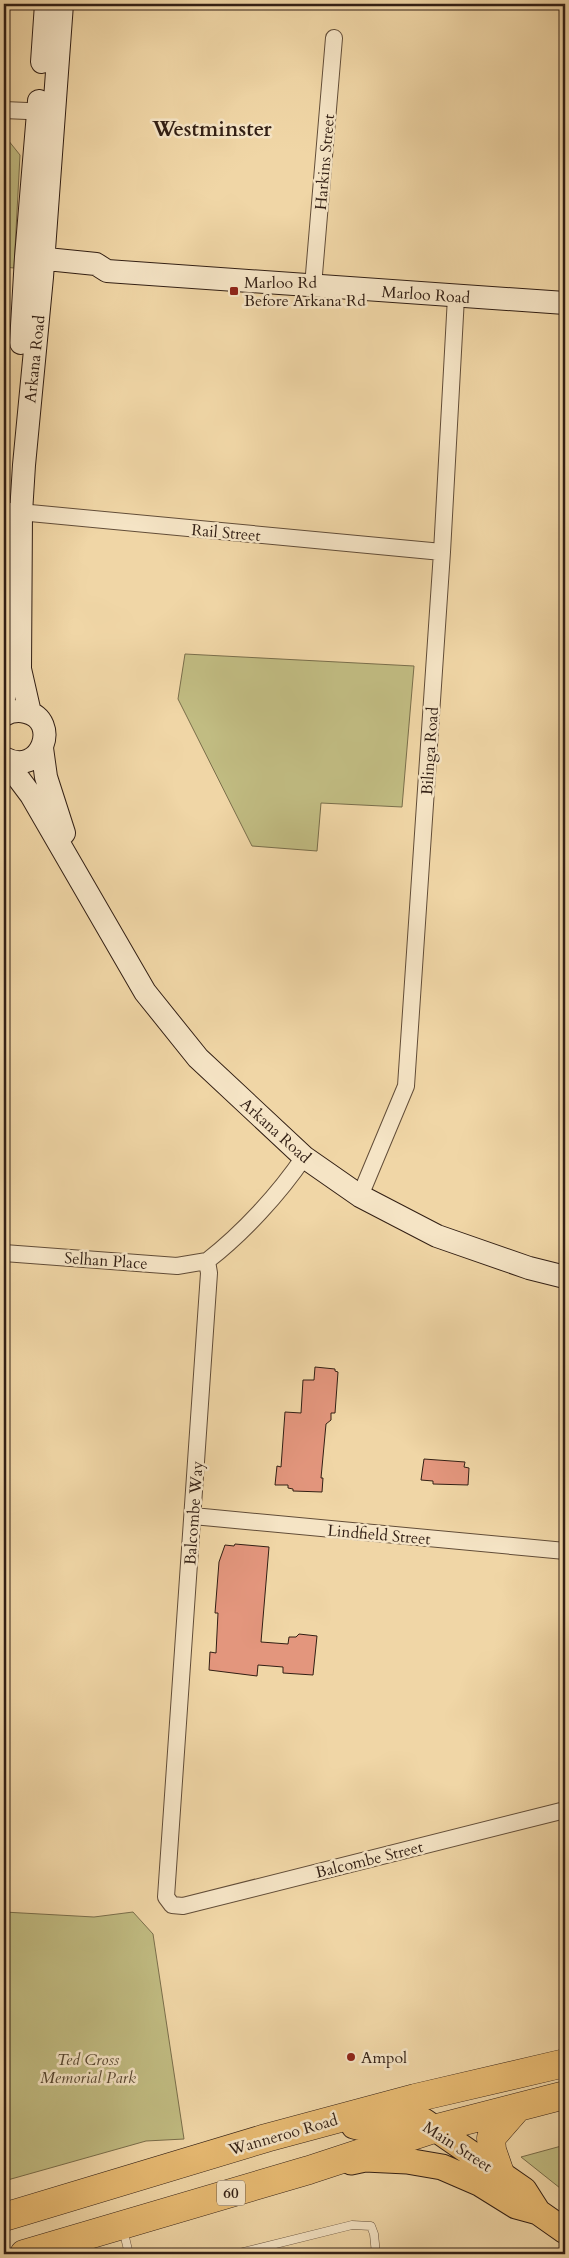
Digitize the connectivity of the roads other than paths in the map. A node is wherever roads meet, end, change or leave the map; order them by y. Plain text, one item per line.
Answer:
1 (46, 4) edge
2 (62, 4) edge
3 (334, 38) dead end
4 (4, 110) edge
5 (46, 112) junction
6 (34, 267) junction
7 (313, 286) junction
8 (456, 297) junction
9 (565, 303) edge
10 (15, 512) junction
11 (442, 552) junction
12 (4, 699) edge
13 (30, 713) junction
14 (4, 715) edge
15 (42, 748) junction
16 (4, 759) edge
17 (77, 872) junction
18 (304, 1157) junction
19 (360, 1196) junction
20 (4, 1253) edge
21 (207, 1261) junction
22 (565, 1277) edge
23 (193, 1516) junction
24 (565, 1551) edge
25 (565, 1810) edge
26 (172, 1905) joint
27 (565, 2063) edge
28 (565, 2095) edge
29 (518, 2107) junction
30 (333, 2120) junction
31 (437, 2128) junction
32 (309, 2170) junction
33 (500, 2173) junction
34 (538, 2212) junction
35 (4, 2218) edge
36 (122, 2225) junction
37 (565, 2231) edge
38 (24, 2254) edge
39 (129, 2254) edge
40 (234, 2254) edge
41 (376, 2254) edge

1 - 5 street, Arkana Road
2 - 5 street, Arkana Road
3 - 7 street, Harkins Street
4 - 5 street
5 - 6 street, Arkana Road
6 - 7 street, Marloo Road
6 - 10 street, Arkana Road
7 - 8 street, Marloo Road
8 - 9 street, Marloo Road
8 - 11 street, Bilinga Road
10 - 11 street, Rail Street
10 - 12 street, Arkana Road
10 - 13 street, Arkana Road
11 - 19 street, Bilinga Road
13 - 14 street
13 - 15 street, Arkana Road
15 - 16 street
15 - 17 street, Arkana Road
16 - 17 street, Arkana Road
17 - 18 street, Arkana Road
18 - 19 street, Arkana Road
18 - 21 street
19 - 22 street, Arkana Road
20 - 21 street, Selhan Place
21 - 23 street, Balcombe Way
23 - 24 street, Lindfield Street
23 - 26 street, Balcombe Way
25 - 26 street, Balcombe Street
27 - 30 highway, Wanneroo Road
28 - 29 highway, 60
29 - 31 highway, 60
29 - 33 highway
30 - 31 main road, Main Street
30 - 35 highway, Wanneroo Road
31 - 32 highway, 60
31 - 33 main road, Main Street
32 - 34 main road, Main Street
32 - 36 highway, 60
33 - 34 main road, Main Street
34 - 37 main road, Main Street
36 - 38 highway, 60
36 - 39 lane
40 - 41 lane

